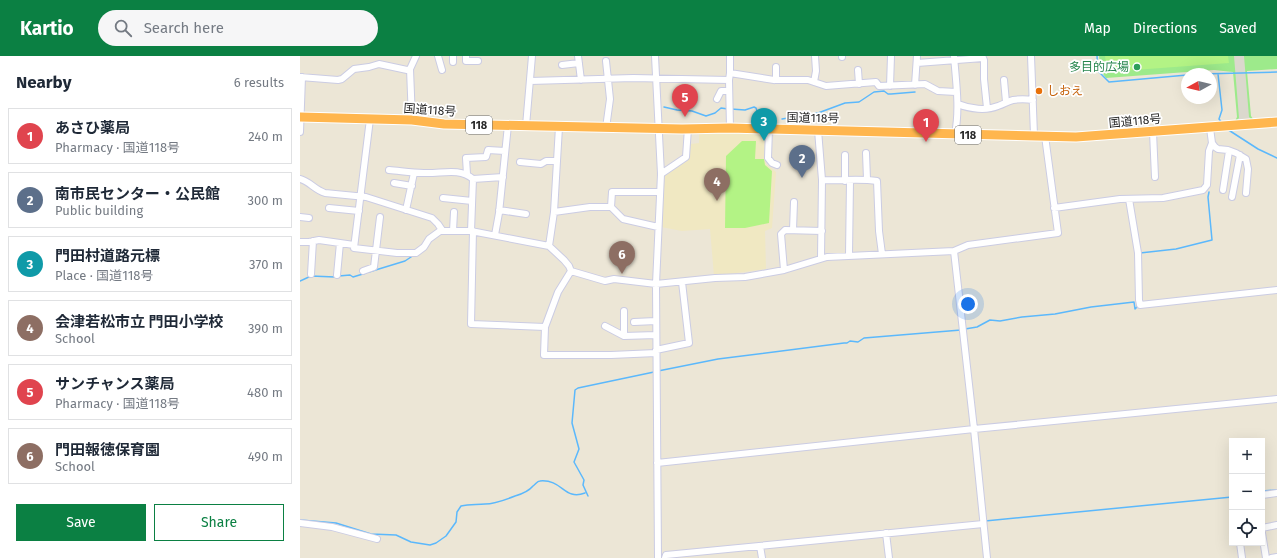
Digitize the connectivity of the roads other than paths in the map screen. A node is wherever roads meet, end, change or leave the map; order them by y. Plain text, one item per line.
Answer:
1 (416, 56) edge
2 (438, 56) edge
3 (466, 56) edge
4 (532, 56) edge
5 (655, 56) edge
6 (730, 56) edge
7 (815, 56) edge
8 (891, 56) edge
9 (1031, 56) edge
10 (982, 57) edge
11 (954, 58) edge
12 (579, 59) edge
13 (917, 59) edge
14 (478, 61) dead end
15 (606, 61) dead end
16 (562, 65) dead end
17 (776, 67) dead end
18 (410, 69) junction
19 (442, 70) dead end
20 (858, 70) dead end
21 (730, 73) junction
22 (301, 77) edge
23 (656, 78) junction
24 (608, 79) junction
25 (581, 80) junction
26 (729, 80) junction
27 (774, 80) junction
28 (1004, 80) dead end
29 (530, 81) junction
30 (814, 82) junction
31 (859, 84) junction
32 (915, 85) junction
33 (890, 86) junction
34 (729, 91) junction
35 (956, 92) junction
36 (717, 99) dead end
37 (1032, 100) junction
38 (1006, 102) junction
39 (958, 104) junction
40 (987, 108) junction
41 (300, 117) edge
42 (370, 119) junction
43 (412, 120) junction
44 (1277, 122) edge
45 (508, 125) junction
46 (526, 126) junction
47 (559, 127) junction
48 (606, 128) junction
49 (658, 128) junction
50 (688, 128) junction
51 (730, 128) junction
52 (1210, 128) junction
53 (768, 129) junction
54 (818, 130) junction
55 (300, 132) edge
56 (1153, 132) junction
57 (955, 134) junction
58 (1034, 135) junction
59 (1045, 136) junction
60 (1212, 143) junction
61 (505, 151) junction
62 (1229, 151) junction
63 (866, 153) dead end
64 (845, 155) dead end
65 (1240, 155) junction
66 (557, 161) junction
67 (520, 162) dead end
68 (777, 165) dead end
69 (389, 170) dead end
70 (414, 173) junction
71 (467, 174) junction
72 (661, 174) junction
73 (503, 177) junction
74 (1155, 177) dead end
75 (300, 179) edge
76 (473, 179) junction
77 (822, 180) junction
78 (867, 180) junction
79 (847, 181) junction
80 (394, 183) dead end
81 (412, 186) junction
82 (1222, 190) dead end
83 (660, 192) junction
84 (1246, 193) dead end
85 (361, 196) junction
86 (1232, 197) dead end
87 (443, 198) dead end
88 (1130, 199) junction
89 (472, 201) junction
90 (794, 202) dead end
91 (611, 207) junction
92 (329, 208) dead end
93 (1054, 208) junction
94 (406, 210) junction
95 (499, 210) junction
96 (359, 211) junction
97 (454, 212) dead end
98 (554, 212) junction
99 (526, 214) dead end
100 (300, 217) edge
101 (380, 217) dead end
102 (309, 218) dead end
103 (658, 227) junction
104 (442, 230) junction
105 (793, 230) junction
106 (452, 231) junction
107 (472, 231) junction
108 (822, 231) junction
109 (495, 235) junction
110 (300, 242) edge
111 (314, 242) junction
112 (340, 243) junction
113 (354, 245) junction
114 (549, 246) junction
115 (377, 250) junction
116 (954, 251) junction
117 (882, 254) junction
118 (849, 255) junction
119 (821, 258) junction
120 (363, 270) dead end
121 (784, 270) junction
122 (571, 271) junction
123 (311, 274) dead end
124 (337, 275) dead end
125 (682, 282) junction
126 (656, 284) junction
127 (1277, 290) edge
128 (624, 311) dead end
129 (656, 321) junction
130 (634, 322) dead end
131 (605, 326) dead end
132 (545, 327) junction
133 (656, 335) junction
134 (624, 336) junction
135 (656, 352) junction
136 (1277, 399) edge
137 (974, 429) junction
138 (657, 463) junction
139 (1277, 493) edge
140 (1265, 494) edge
141 (300, 523) edge
142 (983, 524) junction
143 (1277, 525) edge
144 (1265, 527) edge
145 (886, 533) junction
146 (377, 539) dead end
147 (760, 546) junction
148 (1240, 546) edge
149 (1264, 546) edge
150 (1277, 557) edge
151 (658, 558) edge
152 (665, 558) edge
153 (762, 558) edge
154 (889, 558) edge
155 (987, 558) edge
156 (1242, 558) edge
157 (1266, 558) edge
158 (1272, 558) edge

1 - 18 street
2 - 19 street
3 - 14 street
4 - 29 street
5 - 23 street
6 - 21 street
7 - 30 street
8 - 33 street
9 - 37 street
10 - 11 street
10 - 40 street
11 - 13 street
11 - 35 street
12 - 16 street
12 - 25 street
13 - 32 street
15 - 24 street
17 - 27 street
18 - 22 street
18 - 43 street
20 - 31 street
21 - 26 street
21 - 27 street
22 - 41 street
23 - 24 street
23 - 26 street
23 - 49 street
24 - 25 street
24 - 48 street
25 - 29 street
26 - 34 street
27 - 30 street
28 - 38 street
29 - 46 street
30 - 31 street
31 - 33 street
32 - 33 street
32 - 35 street
34 - 36 street
34 - 51 street
35 - 39 street
37 - 38 street
37 - 58 street
38 - 40 street
39 - 40 street
39 - 57 street
41 - 42 highway, 国道118号 / 118
41 - 55 street
42 - 43 highway, 国道118号 / 118
42 - 85 street
43 - 45 highway, 国道118号 / 118
44 - 52 highway, 国道118号 / 118
45 - 46 highway, 国道118号 / 118
45 - 61 street
46 - 47 highway, 国道118号 / 118
47 - 48 highway, 国道118号 / 118
47 - 66 street
48 - 49 highway, 国道118号 / 118
49 - 50 highway, 国道118号 / 118
49 - 72 street
50 - 51 highway, 国道118号 / 118
50 - 72 street
51 - 53 highway, 国道118号 / 118
52 - 56 highway, 国道118号 / 118
52 - 60 street
53 - 54 highway, 国道118号 / 118
53 - 68 street
54 - 57 highway, 国道118号 / 118
54 - 77 street
56 - 59 highway, 国道118号 / 118
56 - 74 street
57 - 58 highway, 国道118号 / 118
58 - 59 highway, 国道118号 / 118
59 - 93 street
60 - 62 street
60 - 88 street
61 - 71 street
61 - 73 street
62 - 65 street
62 - 82 street
63 - 78 street
64 - 79 street
65 - 84 street
65 - 86 street
66 - 67 street
66 - 98 street
69 - 70 street
70 - 71 street
70 - 81 street
71 - 76 street
72 - 83 street
73 - 76 street
73 - 95 street
75 - 85 street
76 - 89 street
77 - 79 street
77 - 108 street
78 - 79 street
78 - 117 street
79 - 118 street
80 - 81 street
81 - 94 street
83 - 91 street
83 - 103 street
85 - 94 street
85 - 96 street
87 - 89 street
88 - 93 street
88 - 127 street
89 - 107 street
90 - 105 street
91 - 98 street
91 - 103 street
92 - 96 street
93 - 116 street
94 - 104 street
95 - 99 street
95 - 109 street
96 - 113 street
97 - 106 street
98 - 114 street
100 - 102 street
101 - 115 street
103 - 126 street
104 - 106 street
104 - 115 street
105 - 108 street
105 - 121 street
106 - 107 street
107 - 109 street
107 - 132 street
108 - 119 street
109 - 114 street
110 - 111 street
111 - 112 street
111 - 123 street
112 - 113 street
112 - 124 street
113 - 115 street
114 - 122 street
115 - 120 street
116 - 117 street
116 - 137 street
117 - 118 street
118 - 119 street
119 - 121 street
121 - 125 street
122 - 126 street
122 - 132 street
125 - 126 street
125 - 135 street
126 - 129 street
128 - 134 street
129 - 130 street
129 - 133 street
131 - 134 street
132 - 135 street
133 - 134 street
133 - 135 street
135 - 138 street
136 - 137 street
137 - 138 street
137 - 142 street
138 - 151 street
139 - 140 street
141 - 146 street
142 - 145 street
142 - 155 street
143 - 144 street
145 - 147 street
145 - 154 street
147 - 152 street
147 - 153 street
148 - 156 street
149 - 157 street
150 - 158 street

